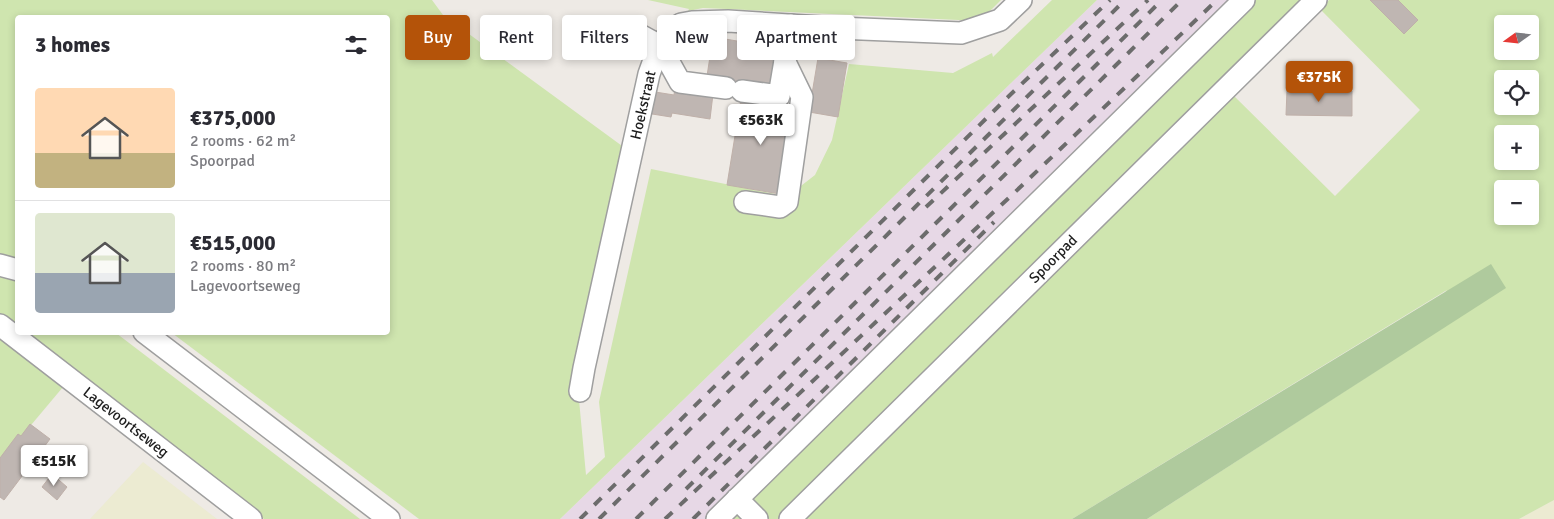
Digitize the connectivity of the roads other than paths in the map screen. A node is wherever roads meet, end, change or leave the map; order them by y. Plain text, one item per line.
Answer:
1 (1021, 0) edge
2 (1244, 0) edge
3 (1316, 0) edge
4 (855, 28) edge
5 (657, 54) edge
6 (668, 60) edge
7 (784, 62) joint
8 (745, 202) dead end
9 (0, 265) edge
10 (15, 269) edge
11 (0, 325) edge
12 (148, 335) edge
13 (580, 391) dead end
14 (738, 499) junction
15 (252, 519) edge
16 (388, 519) edge
17 (717, 519) edge
18 (757, 519) edge
19 (790, 519) edge

1 - 4 street, Hoekstraat
2 - 14 street
3 - 19 street, Spoorpad
5 - 13 street, Hoekstraat
6 - 7 street
7 - 8 street
9 - 10 street
11 - 15 street, Lagevoortseweg
12 - 16 street
14 - 17 street
14 - 18 street

